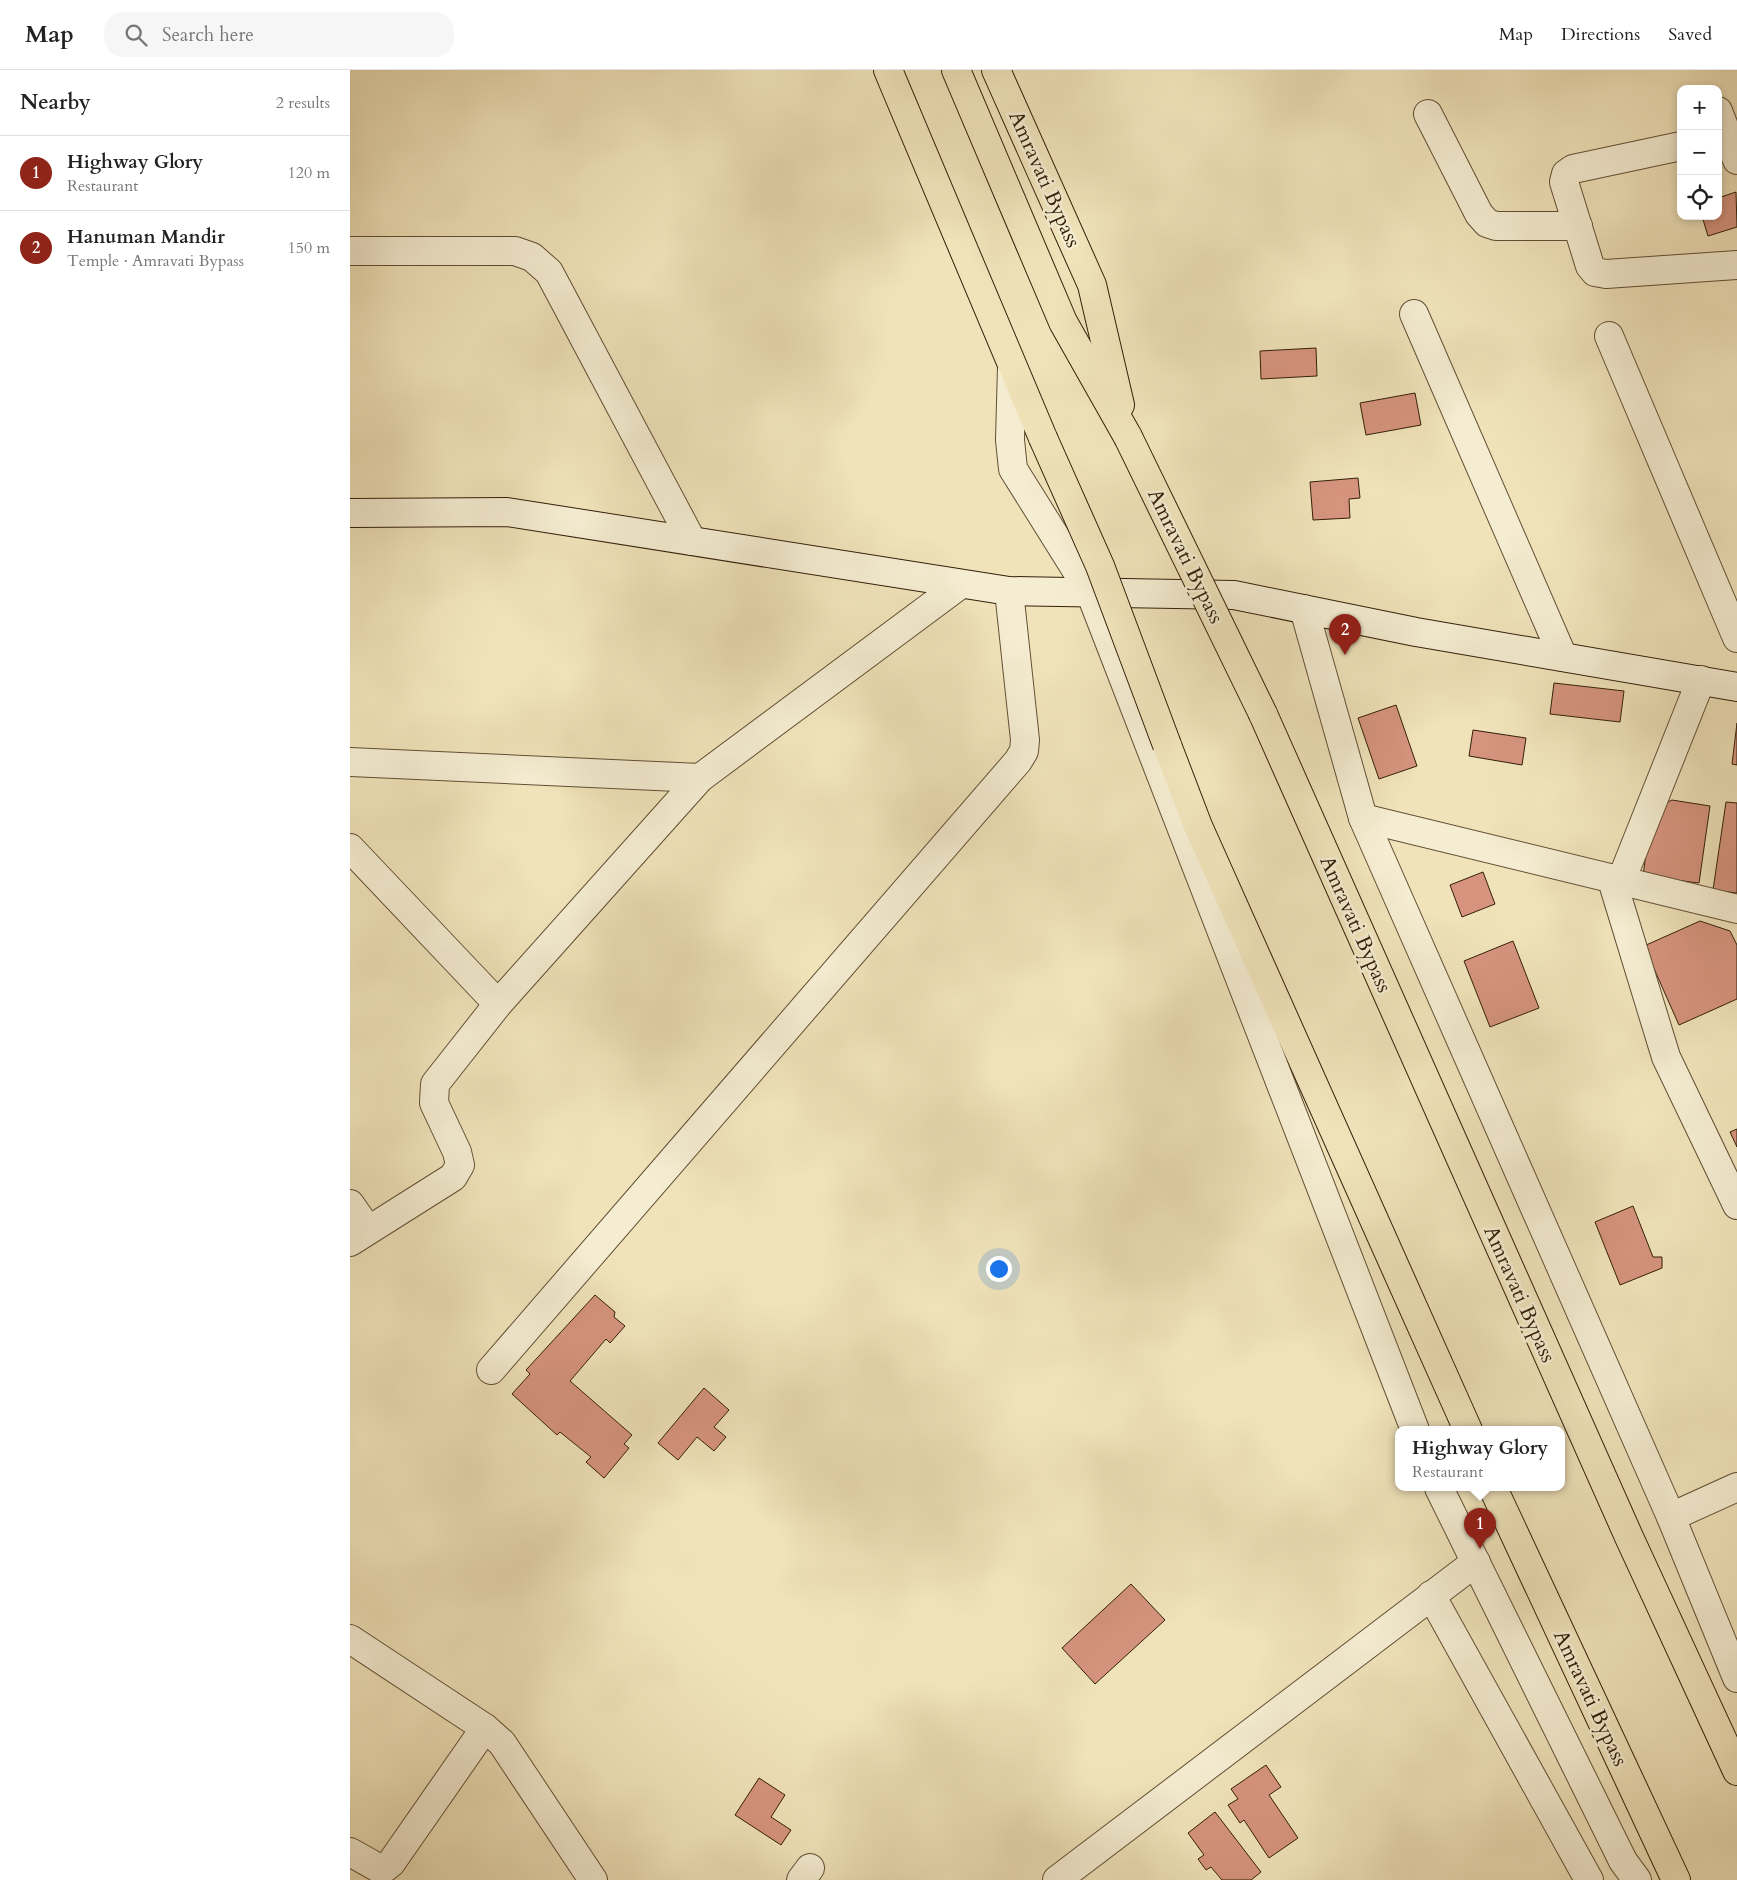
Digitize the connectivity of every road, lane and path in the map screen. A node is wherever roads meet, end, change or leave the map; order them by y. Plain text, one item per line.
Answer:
1 (888, 70) edge
2 (960, 79) edge
3 (1000, 79) edge
4 (1428, 114) dead end
5 (1722, 125) edge
6 (1728, 145) edge
7 (1677, 147) edge
8 (1578, 226) junction
9 (350, 251) edge
10 (1737, 265) edge
11 (1414, 314) dead end
12 (1609, 336) dead end
13 (1012, 367) junction
14 (1128, 437) junction
15 (350, 513) edge
16 (692, 541) junction
17 (961, 584) junction
18 (1009, 591) junction
19 (1090, 592) junction
20 (1304, 609) junction
21 (1737, 638) edge
22 (1563, 657) junction
23 (1701, 680) junction
24 (1737, 688) edge
25 (350, 762) edge
26 (700, 778) junction
27 (1363, 818) junction
28 (350, 848) edge
29 (1616, 880) junction
30 (1737, 908) edge
31 (498, 1004) junction
32 (350, 1204) edge
33 (1737, 1205) edge
34 (359, 1236) edge
35 (491, 1370) dead end
36 (1413, 1426) edge
37 (1466, 1426) edge
38 (1737, 1487) edge
39 (1440, 1491) edge
40 (1494, 1491) edge
41 (1671, 1517) junction
42 (1476, 1562) junction
43 (1431, 1595) junction
44 (350, 1639) edge
45 (1737, 1678) edge
46 (485, 1728) junction
47 (1737, 1771) edge
48 (350, 1852) edge
49 (593, 1880) edge
50 (1057, 1880) edge
51 (1589, 1880) edge
52 (1637, 1880) edge
53 (1676, 1880) edge

1 - 13 highway
2 - 14 highway
3 - 14 highway, Amravati Bypass
4 - 8 street
5 - 6 street
7 - 8 street
8 - 10 street
9 - 16 street
11 - 22 street
12 - 21 street
13 - 19 street
13 - 37 highway, bridge
14 - 47 highway, Amravati Bypass, bridge
15 - 16 street
16 - 17 street
17 - 18 street
17 - 26 street
18 - 19 street
18 - 35 street
19 - 20 street
19 - 36 street
20 - 22 street
20 - 27 street
22 - 23 street
23 - 24 street
23 - 29 street
25 - 26 street
26 - 31 street
27 - 29 street
27 - 41 street
28 - 31 street
29 - 30 street
29 - 33 street
31 - 34 street
32 - 34 street
38 - 41 street
39 - 42 street
40 - 53 highway, Amravati Bypass
41 - 45 street
42 - 43 street
42 - 52 street
43 - 50 street
43 - 51 street
44 - 46 street
46 - 48 street
46 - 49 street

